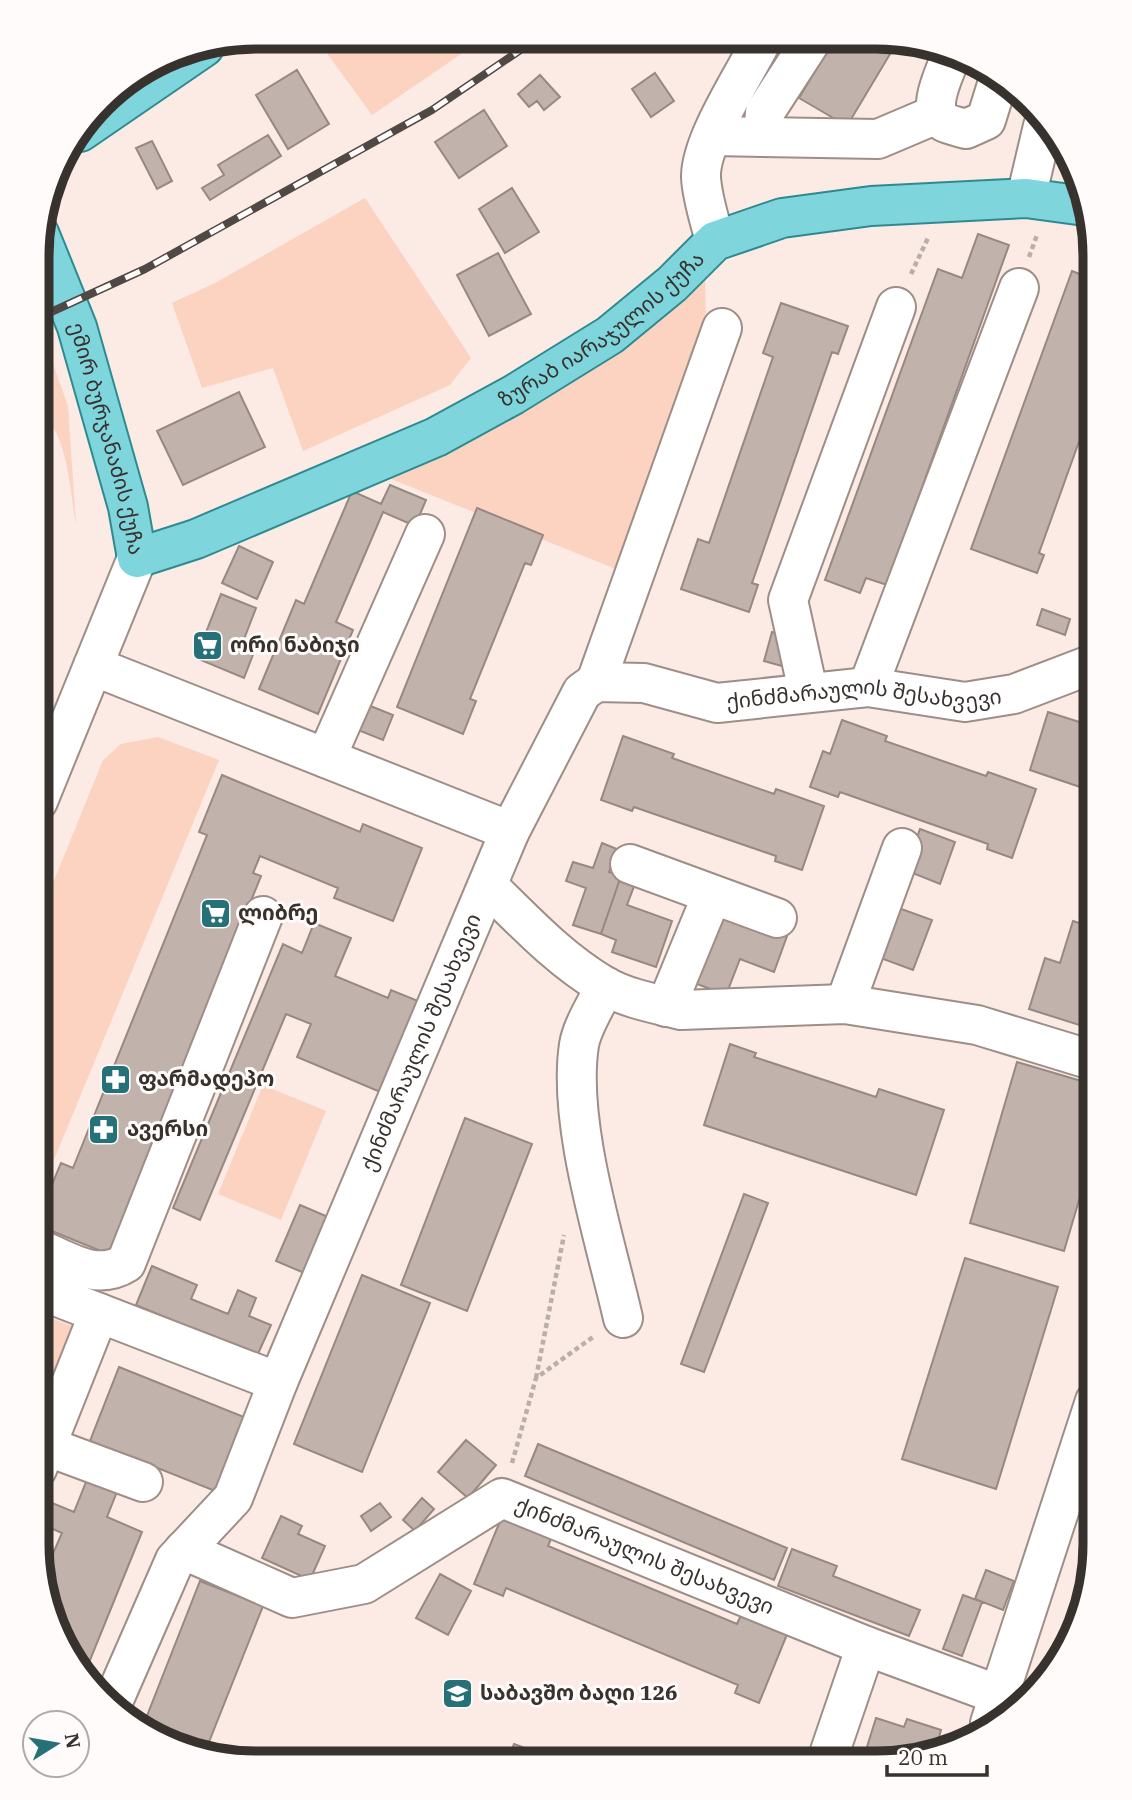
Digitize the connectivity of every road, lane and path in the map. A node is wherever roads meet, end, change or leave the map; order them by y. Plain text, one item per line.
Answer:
1 (758, 49) edge
2 (806, 49) edge
3 (949, 63) edge
4 (179, 64) edge
5 (996, 88) edge
6 (937, 114) junction
7 (102, 117) edge
8 (1042, 132) edge
9 (712, 136) junction
10 (763, 137) junction
11 (1026, 198) junction
12 (1077, 205) edge
13 (930, 234) dead end
14 (715, 241) junction
15 (49, 260) edge
16 (1019, 288) dead end
17 (896, 307) joint
18 (722, 328) dead end
19 (425, 534) dead end
20 (137, 558) junction
21 (93, 666) junction
22 (1083, 668) edge
23 (596, 682) junction
24 (868, 687) junction
25 (808, 691) junction
26 (326, 758) junction
27 (49, 774) edge
28 (510, 831) junction
29 (902, 848) dead end
30 (630, 864) dead end
31 (488, 886) junction
32 (712, 895) junction
33 (263, 916) dead end
34 (777, 918) dead end
35 (605, 986) junction
36 (845, 1004) junction
37 (666, 1006) junction
38 (1083, 1057) edge
39 (565, 1231) dead end
40 (49, 1253) edge
41 (49, 1294) edge
42 (99, 1313) junction
43 (623, 1318) joint
44 (536, 1378) junction
45 (278, 1381) junction
46 (49, 1437) edge
47 (49, 1459) edge
48 (1083, 1460) edge
49 (143, 1482) dead end
50 (502, 1498) junction
51 (184, 1550) junction
52 (866, 1646) junction
53 (116, 1695) edge
54 (1002, 1707) edge
55 (830, 1751) edge

1 - 9 street
2 - 10 street
3 - 6 street
4 - 7 main road
5 - 6 street
6 - 10 street
8 - 11 street
9 - 10 street
9 - 14 street
11 - 12 main road, ზურაბ იარაჯულის ქუჩა
11 - 14 main road, ზურაბ იარაჯულის ქუჩა
13 - 17 path
14 - 20 main road, ზურაბ იარაჯულის ქუჩა
15 - 20 main road, ემირ ბურჯანაძის ქუჩა
16 - 24 street
17 - 25 street
18 - 23 street
19 - 26 street
20 - 21 street, ემირ ბურჯანაძის ქუჩა
21 - 26 street
21 - 27 street, ემირ ბურჯანაძის ქუჩა
22 - 24 street, ქინძმარაულის შესახვევი
23 - 25 street, ქინძმარაულის შესახვევი
23 - 28 street, ქინძმარაულის შესახვევი
24 - 25 street, ქინძმარაულის შესახვევი
26 - 28 street
28 - 31 street, ქინძმარაულის შესახვევი
29 - 36 street
30 - 32 street
31 - 35 street
31 - 45 street, ქინძმარაულის შესახვევი
32 - 34 street
32 - 37 street
33 - 40 street
35 - 37 street
35 - 43 street
36 - 37 street
36 - 38 street
39 - 44 path
41 - 42 street
42 - 45 street
42 - 46 street
43 - 44 path
44 - 50 path
45 - 51 street, ქინძმარაულის შესახვევი
47 - 49 street
48 - 54 street, ქინძმარაულის შესახვევი
50 - 51 street, ქინძმარაულის შესახვევი
50 - 52 street, ქინძმარაულის შესახვევი
51 - 53 street, ქინძმარაულის შესახვევი
52 - 54 street, ქინძმარაულის შესახვევი
52 - 55 street

